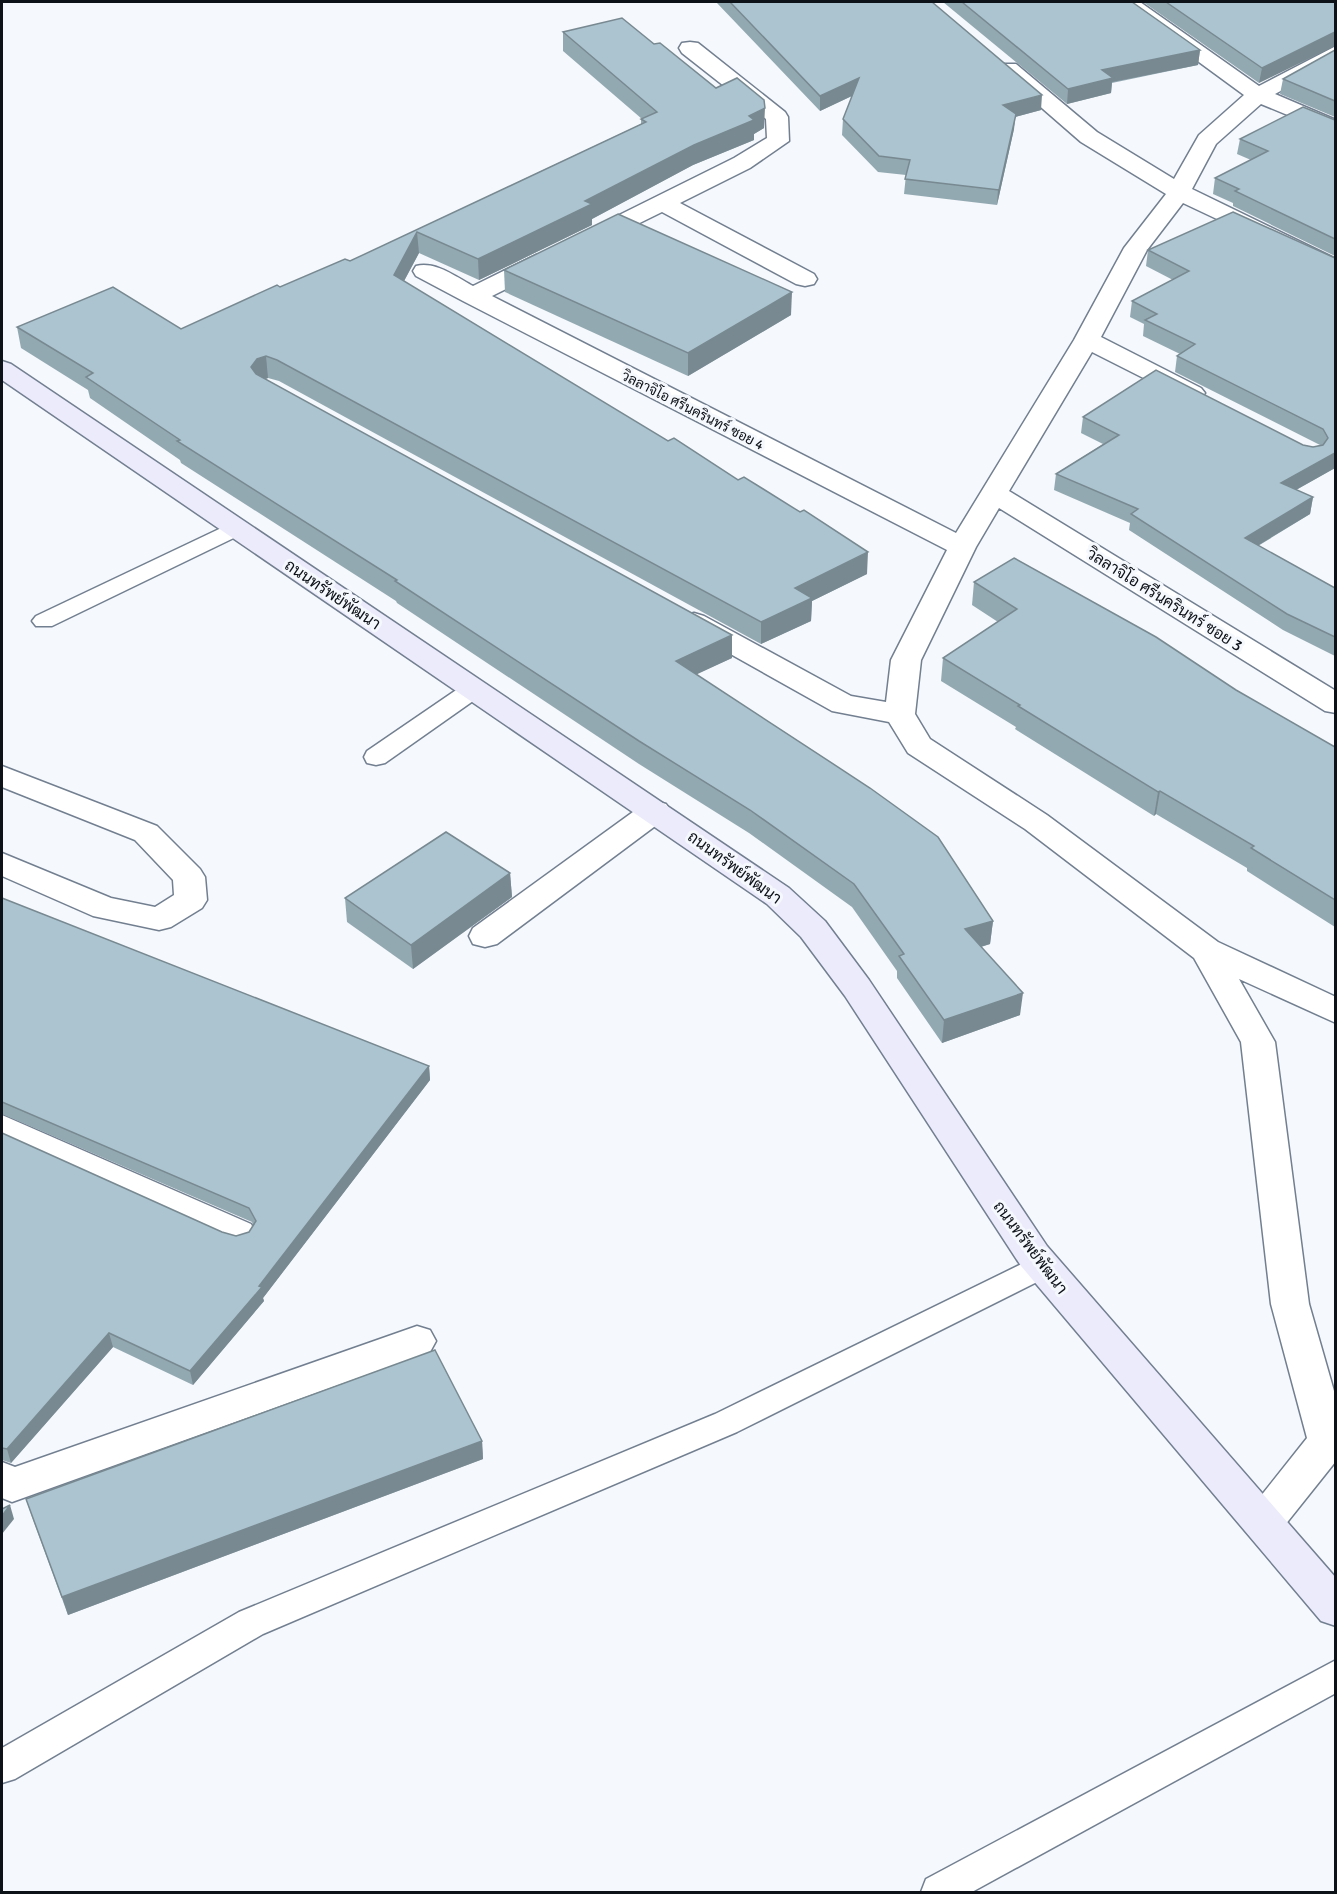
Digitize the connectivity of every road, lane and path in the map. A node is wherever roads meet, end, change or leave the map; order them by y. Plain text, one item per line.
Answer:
1 (1127, 2) edge
2 (690, 48) dead end
3 (1335, 52) edge
4 (990, 54) edge
5 (1258, 96) junction
6 (1335, 128) edge
7 (1179, 192) junction
8 (663, 203) junction
9 (1335, 268) edge
10 (425, 271) dead end
11 (805, 279) dead end
12 (471, 297) junction
13 (1087, 340) junction
14 (2, 369) edge
15 (1214, 404) edge
16 (994, 493) junction
17 (236, 528) junction
18 (962, 547) junction
19 (676, 612) edge
20 (44, 621) dead end
21 (474, 689) junction
22 (1335, 704) edge
23 (900, 714) junction
24 (376, 757) dead end
25 (2, 776) edge
26 (655, 811) junction
27 (2, 864) edge
28 (485, 936) dead end
29 (1206, 950) junction
30 (1335, 1011) edge
31 (2, 1128) edge
32 (238, 1234) edge
33 (1042, 1266) junction
34 (417, 1341) dead end
35 (2, 1479) edge
36 (1263, 1523) junction
37 (1335, 1608) edge
38 (1335, 1675) edge
39 (2, 1767) edge
40 (939, 1891) dead end

1 - 5 street
2 - 8 street
3 - 5 street
4 - 7 street
5 - 6 street
5 - 7 street
7 - 9 street
7 - 13 street
8 - 11 street
8 - 12 street
10 - 12 street, วิลลาจิโอ ศรีนครินทร์ ซอย 4
12 - 18 street, วิลลาจิโอ ศรีนครินทร์ ซอย 4
13 - 15 street
13 - 16 street
14 - 17 street, ถนนทรัพย์พัฒนา
16 - 18 street
16 - 22 street, วิลลาจิโอ ศรีนครินทร์ ซอย 3
17 - 20 lane
17 - 21 street, ถนนทรัพย์พัฒนา
18 - 23 street
19 - 23 street
21 - 24 lane
21 - 26 street, ถนนทรัพย์พัฒนา
23 - 29 street
25 - 27 street
26 - 28 street
26 - 33 street, ถนนทรัพย์พัฒนา
29 - 30 street
29 - 36 street
31 - 32 street
33 - 36 street, ถนนทรัพย์พัฒนา
33 - 39 lane
34 - 35 street
36 - 37 street, ถนนทรัพย์พัฒนา
38 - 40 lane

